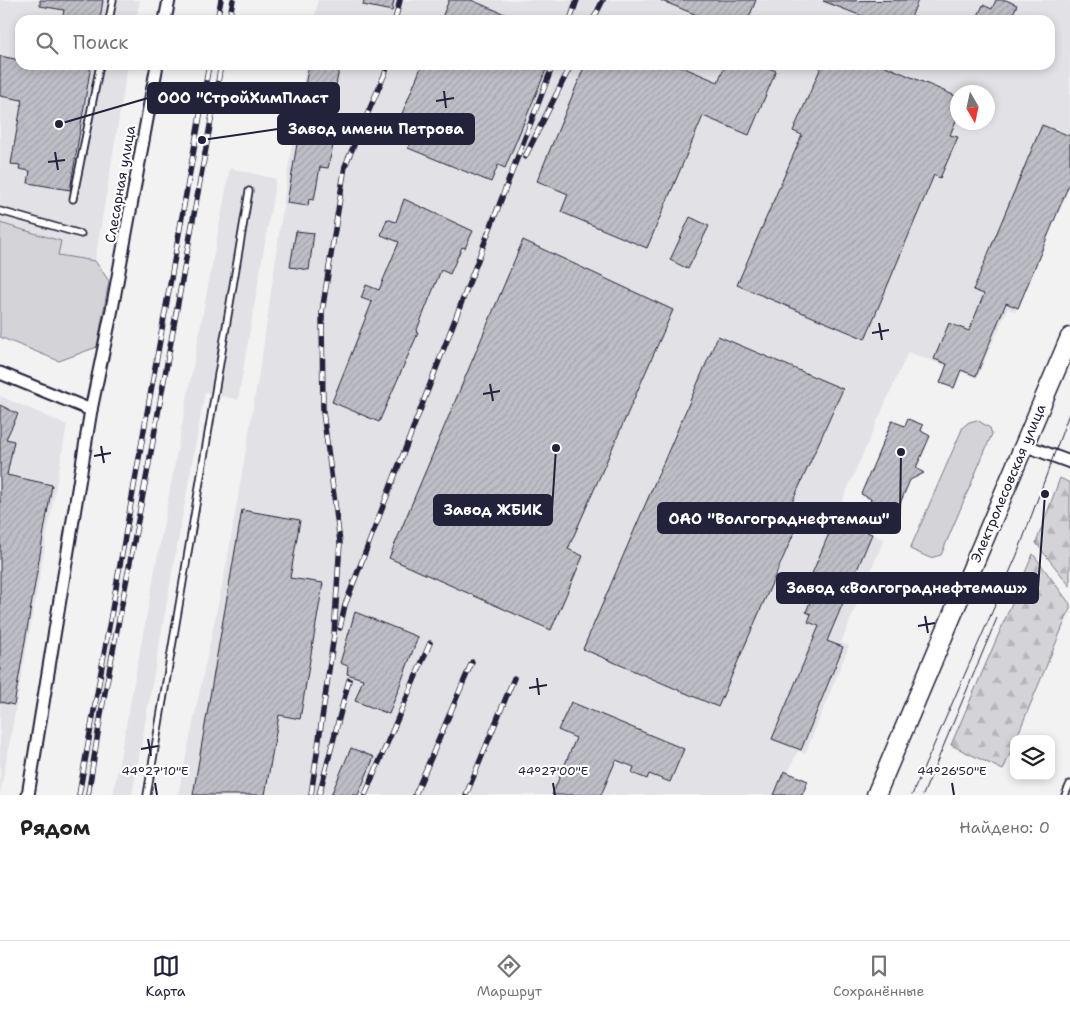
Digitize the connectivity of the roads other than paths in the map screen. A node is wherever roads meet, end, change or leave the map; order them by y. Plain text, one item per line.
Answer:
1 (113, 0) edge
2 (169, 0) edge
3 (110, 15) edge
4 (166, 15) edge
5 (99, 70) edge
6 (156, 70) edge
7 (249, 191) dead end
8 (73, 199) dead end
9 (0, 210) edge
10 (81, 234) dead end
11 (1070, 337) edge
12 (0, 373) edge
13 (91, 410) junction
14 (1024, 444) junction
15 (1070, 462) edge
16 (1070, 784) edge
17 (28, 795) edge
18 (147, 795) edge
19 (876, 795) edge
20 (1065, 795) edge

1 - 3 lane
2 - 4 street
5 - 8 lane
6 - 13 street, Слесарная улица
7 - 18 lane
9 - 10 lane
11 - 14 main road, Электролесовская улица
12 - 13 street
13 - 17 street, Слесарная улица
14 - 15 street
14 - 19 main road, Электролесовская улица
16 - 20 lane

